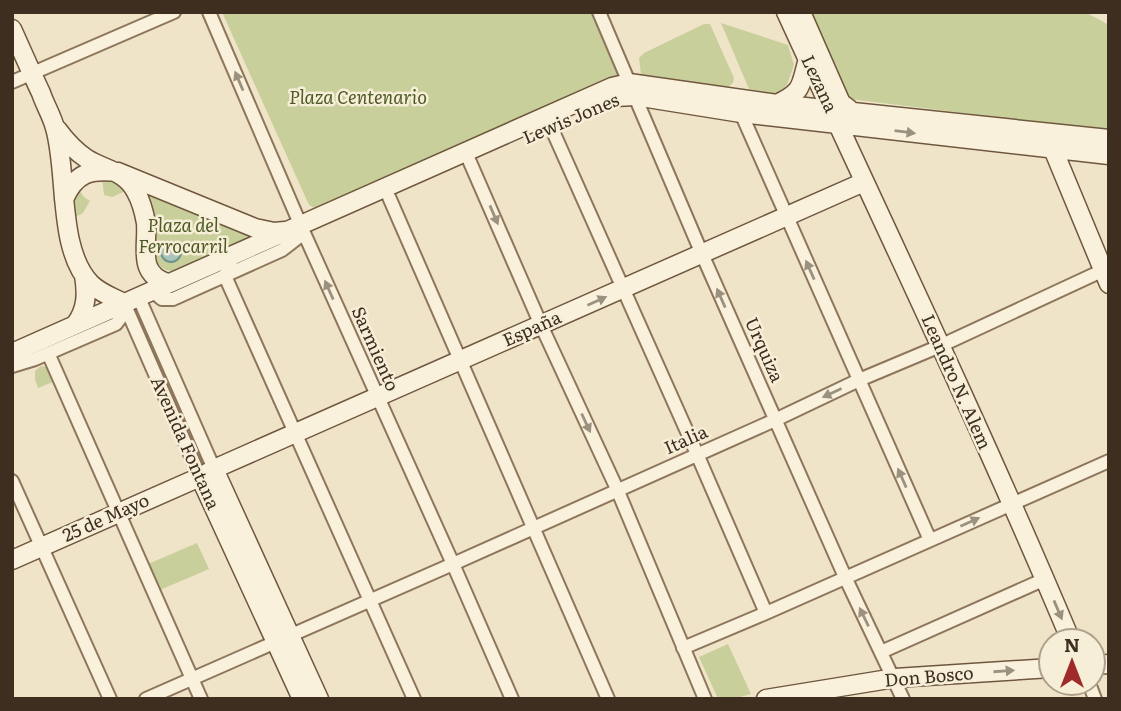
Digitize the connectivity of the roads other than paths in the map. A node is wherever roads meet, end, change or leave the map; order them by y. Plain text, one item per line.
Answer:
1 (173, 12) edge
2 (209, 12) edge
3 (599, 12) edge
4 (786, 12) edge
5 (801, 12) edge
6 (12, 29) edge
7 (804, 51) junction
8 (32, 73) junction
9 (12, 82) edge
10 (632, 90) junction
11 (777, 104) junction
12 (851, 111) junction
13 (741, 113) junction
14 (834, 116) junction
15 (55, 126) junction
16 (551, 127) junction
17 (1109, 139) edge
18 (1051, 141) junction
19 (1109, 155) edge
20 (469, 158) junction
21 (118, 172) junction
22 (864, 182) junction
23 (389, 197) junction
24 (64, 199) junction
25 (787, 217) junction
26 (297, 230) junction
27 (702, 254) junction
28 (233, 256) junction
29 (1107, 274) edge
30 (84, 275) junction
31 (225, 276) junction
32 (623, 289) junction
33 (145, 293) junction
34 (541, 325) junction
35 (69, 328) junction
36 (940, 346) junction
37 (51, 352) junction
38 (12, 353) edge
39 (460, 360) junction
40 (12, 366) edge
41 (859, 380) junction
42 (377, 397) junction
43 (775, 420) junction
44 (295, 433) junction
45 (697, 454) junction
46 (1109, 461) edge
47 (207, 473) junction
48 (12, 481) edge
49 (617, 489) junction
50 (1011, 504) junction
51 (118, 513) junction
52 (533, 527) junction
53 (930, 540) junction
54 (42, 546) junction
55 (12, 560) edge
56 (453, 564) junction
57 (845, 577) junction
58 (1045, 579) junction
59 (371, 600) junction
60 (766, 613) junction
61 (1065, 627) edge
62 (283, 638) junction
63 (682, 648) junction
64 (881, 652) junction
65 (1037, 669) edge
66 (192, 678) junction
67 (895, 678) junction
68 (110, 699) edge
69 (146, 699) edge
70 (201, 699) edge
71 (302, 699) edge
72 (318, 699) edge
73 (414, 699) edge
74 (512, 699) edge
75 (608, 699) edge
76 (705, 699) edge
77 (766, 699) edge
78 (904, 699) edge

1 - 8 street
26 -> 2 street, Sarmiento
3 - 10 street, Urquiza
4 - 7 street
5 - 12 street
6 - 8 street, Avenida Fontana
7 - 11 street
7 - 14 street, Lezana
8 - 9 street
8 - 15 street, Avenida Fontana
10 - 11 street, Lewis Jones
10 - 13 street, Lewis Jones
10 - 16 street, Lewis Jones
10 - 20 street, Lewis Jones
10 - 27 street, Urquiza
11 - 14 street, Lewis Jones
12 - 14 street, Lewis Jones
12 - 18 street, Lewis Jones
13 - 14 street, Lewis Jones
13 - 25 street
14 -> 18 street, Lewis Jones
14 - 22 street, Leandro N. Alem
15 - 21 street, Avenida Fontana
15 - 24 street, Avenida Fontana
16 - 20 street, Lewis Jones
16 - 32 street
17 - 18 street, Lewis Jones
18 - 19 street, Lewis Jones
18 - 29 street
20 - 23 street, Lewis Jones
20 - 26 street, Lewis Jones
20 -> 34 street
21 - 24 street
21 - 26 street
21 - 33 street, Avenida Fontana
22 - 25 street, España
22 - 36 street, Leandro N. Alem
23 - 26 street, Lewis Jones
23 - 39 street
24 - 30 street, Avenida Fontana
25 - 27 street, España
41 -> 25 street
26 - 28 street, Lewis Jones
26 - 31 street, Lewis Jones
42 -> 26 street, Sarmiento
27 - 32 street, España
43 -> 27 street, Urquiza
28 - 31 street
28 - 33 street, Lewis Jones
29 - 36 street, Italia
30 - 33 street, Avenida Fontana
30 - 35 street
31 - 33 street, Lewis Jones
31 - 44 street
34 -> 32 street, España
32 - 45 street
33 - 35 street
33 - 37 street
33 - 47 street, Avenida Fontana
34 - 39 street, España
34 -> 49 street
35 - 37 street
35 - 38 street
36 - 41 street, Italia
36 - 50 street, Leandro N. Alem
37 - 40 street
37 - 51 street
39 - 42 street, España
39 - 52 street
41 -> 43 street, Italia
53 -> 41 street
42 - 44 street, España
42 - 56 street, Sarmiento
43 - 45 street, Italia
43 - 57 street, Urquiza
44 - 47 street, España
44 - 59 street
45 - 49 street, Italia
45 - 60 street
46 - 50 street
47 - 51 street, 25 de Mayo
47 - 62 street, Avenida Fontana
48 - 54 street
49 - 52 street, Italia
49 - 63 street
53 -> 50 street
50 - 58 street, Leandro N. Alem
51 - 54 street, 25 de Mayo
51 - 66 street
52 - 56 street, Italia
52 - 75 street
53 - 57 street
54 - 55 street, 25 de Mayo
54 - 68 street
56 - 59 street, Italia
56 - 74 street, Sarmiento
57 - 60 street
64 -> 57 street, Urquiza
58 -> 61 street, Leandro N. Alem
58 - 64 street
59 - 62 street, Italia
59 - 73 street
60 - 63 street
62 - 66 street, Italia
62 - 71 street, Avenida Fontana
62 - 72 street, Avenida Fontana
63 - 76 street
64 - 67 street, Urquiza
67 -> 65 street, Don Bosco
66 - 69 street, Italia
66 - 70 street
67 - 77 street, Don Bosco
67 - 78 street, Urquiza

